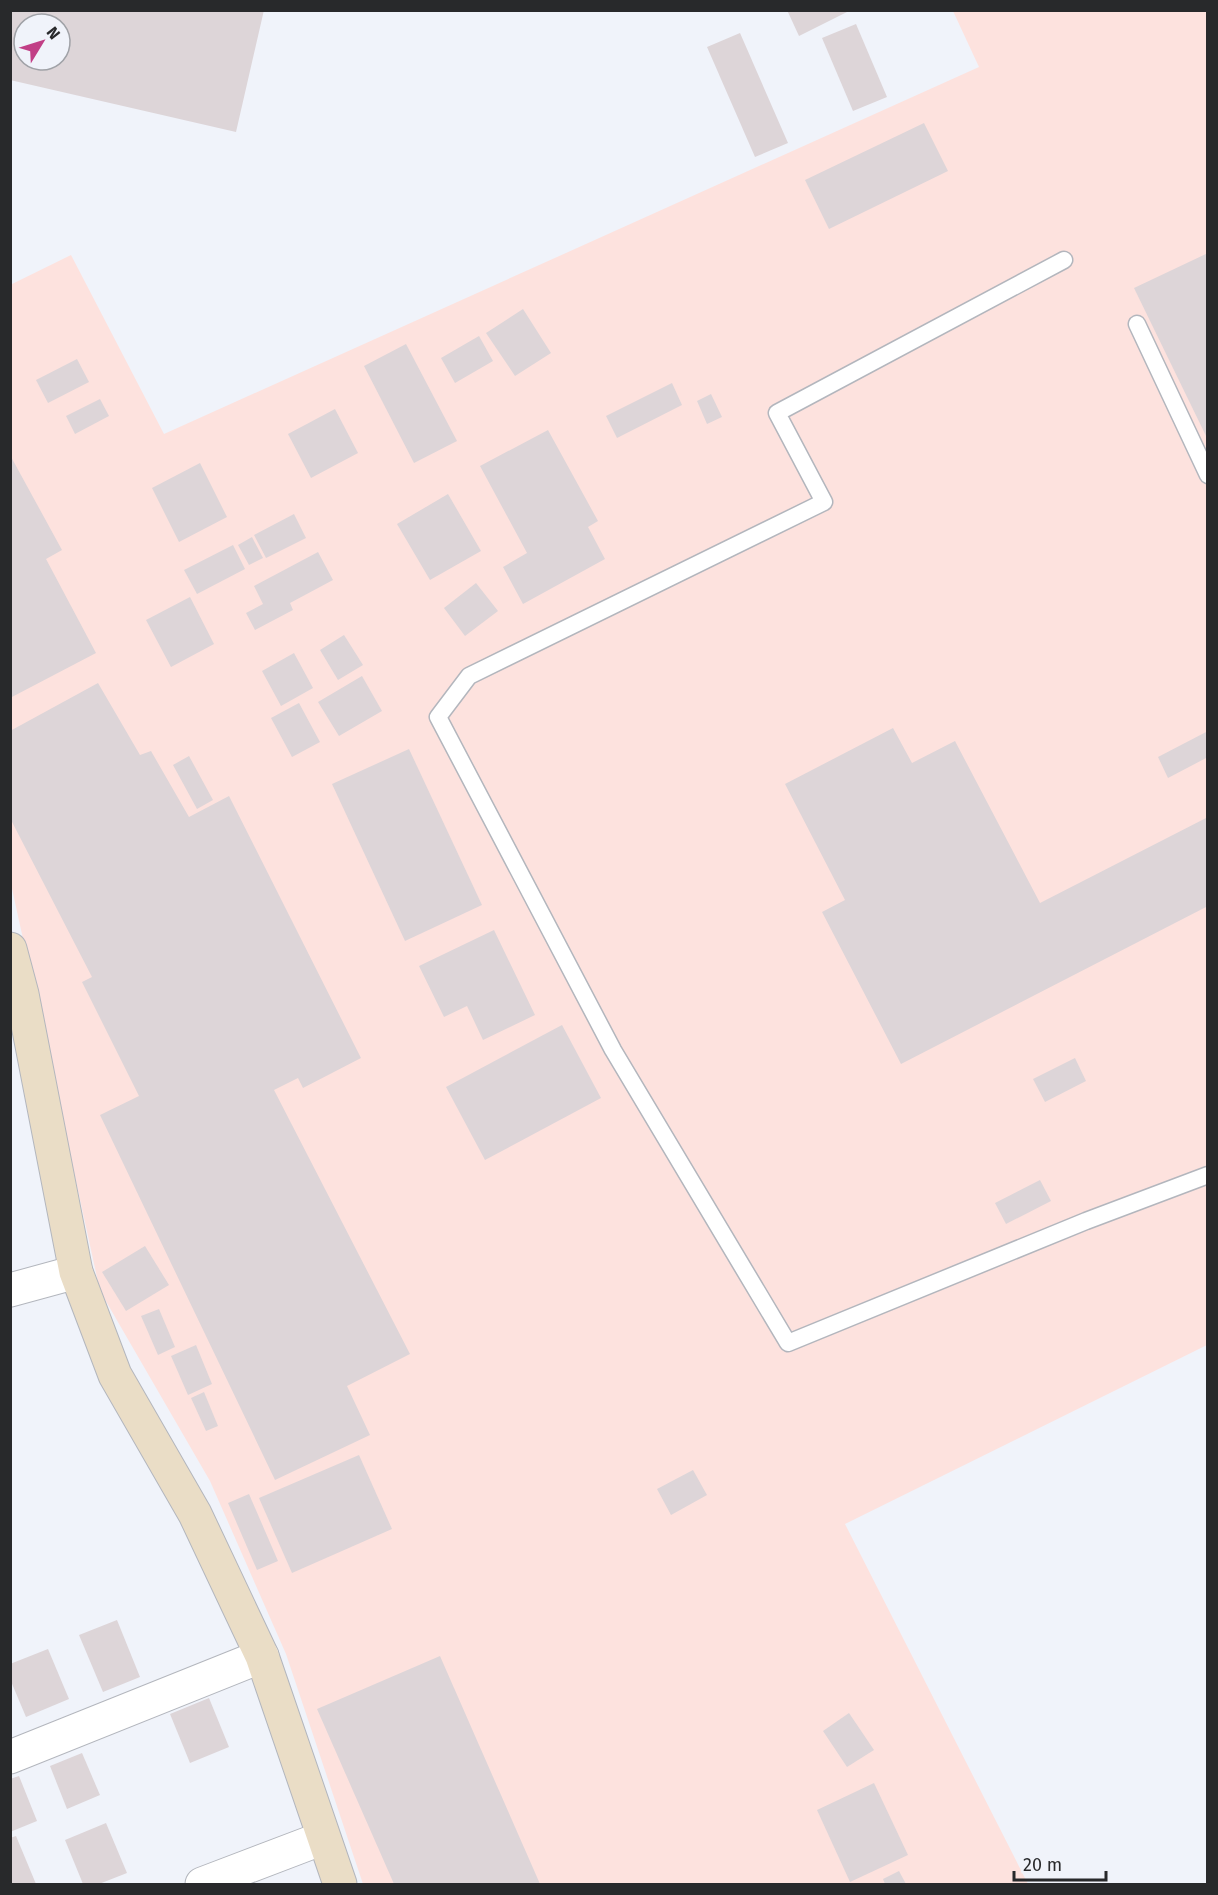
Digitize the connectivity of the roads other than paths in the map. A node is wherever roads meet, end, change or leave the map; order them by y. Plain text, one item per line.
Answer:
1 (1064, 260) dead end
2 (1137, 324) dead end
3 (1208, 475) edge
4 (10, 948) edge
5 (1208, 1175) edge
6 (76, 1272) junction
7 (10, 1290) edge
8 (262, 1656) junction
9 (10, 1757) edge
10 (323, 1838) junction
11 (202, 1884) edge
12 (340, 1884) edge

1 - 5 lane
2 - 3 lane
4 - 6 street
6 - 7 street
6 - 8 street
8 - 9 street
8 - 10 street
10 - 11 street
10 - 12 street

